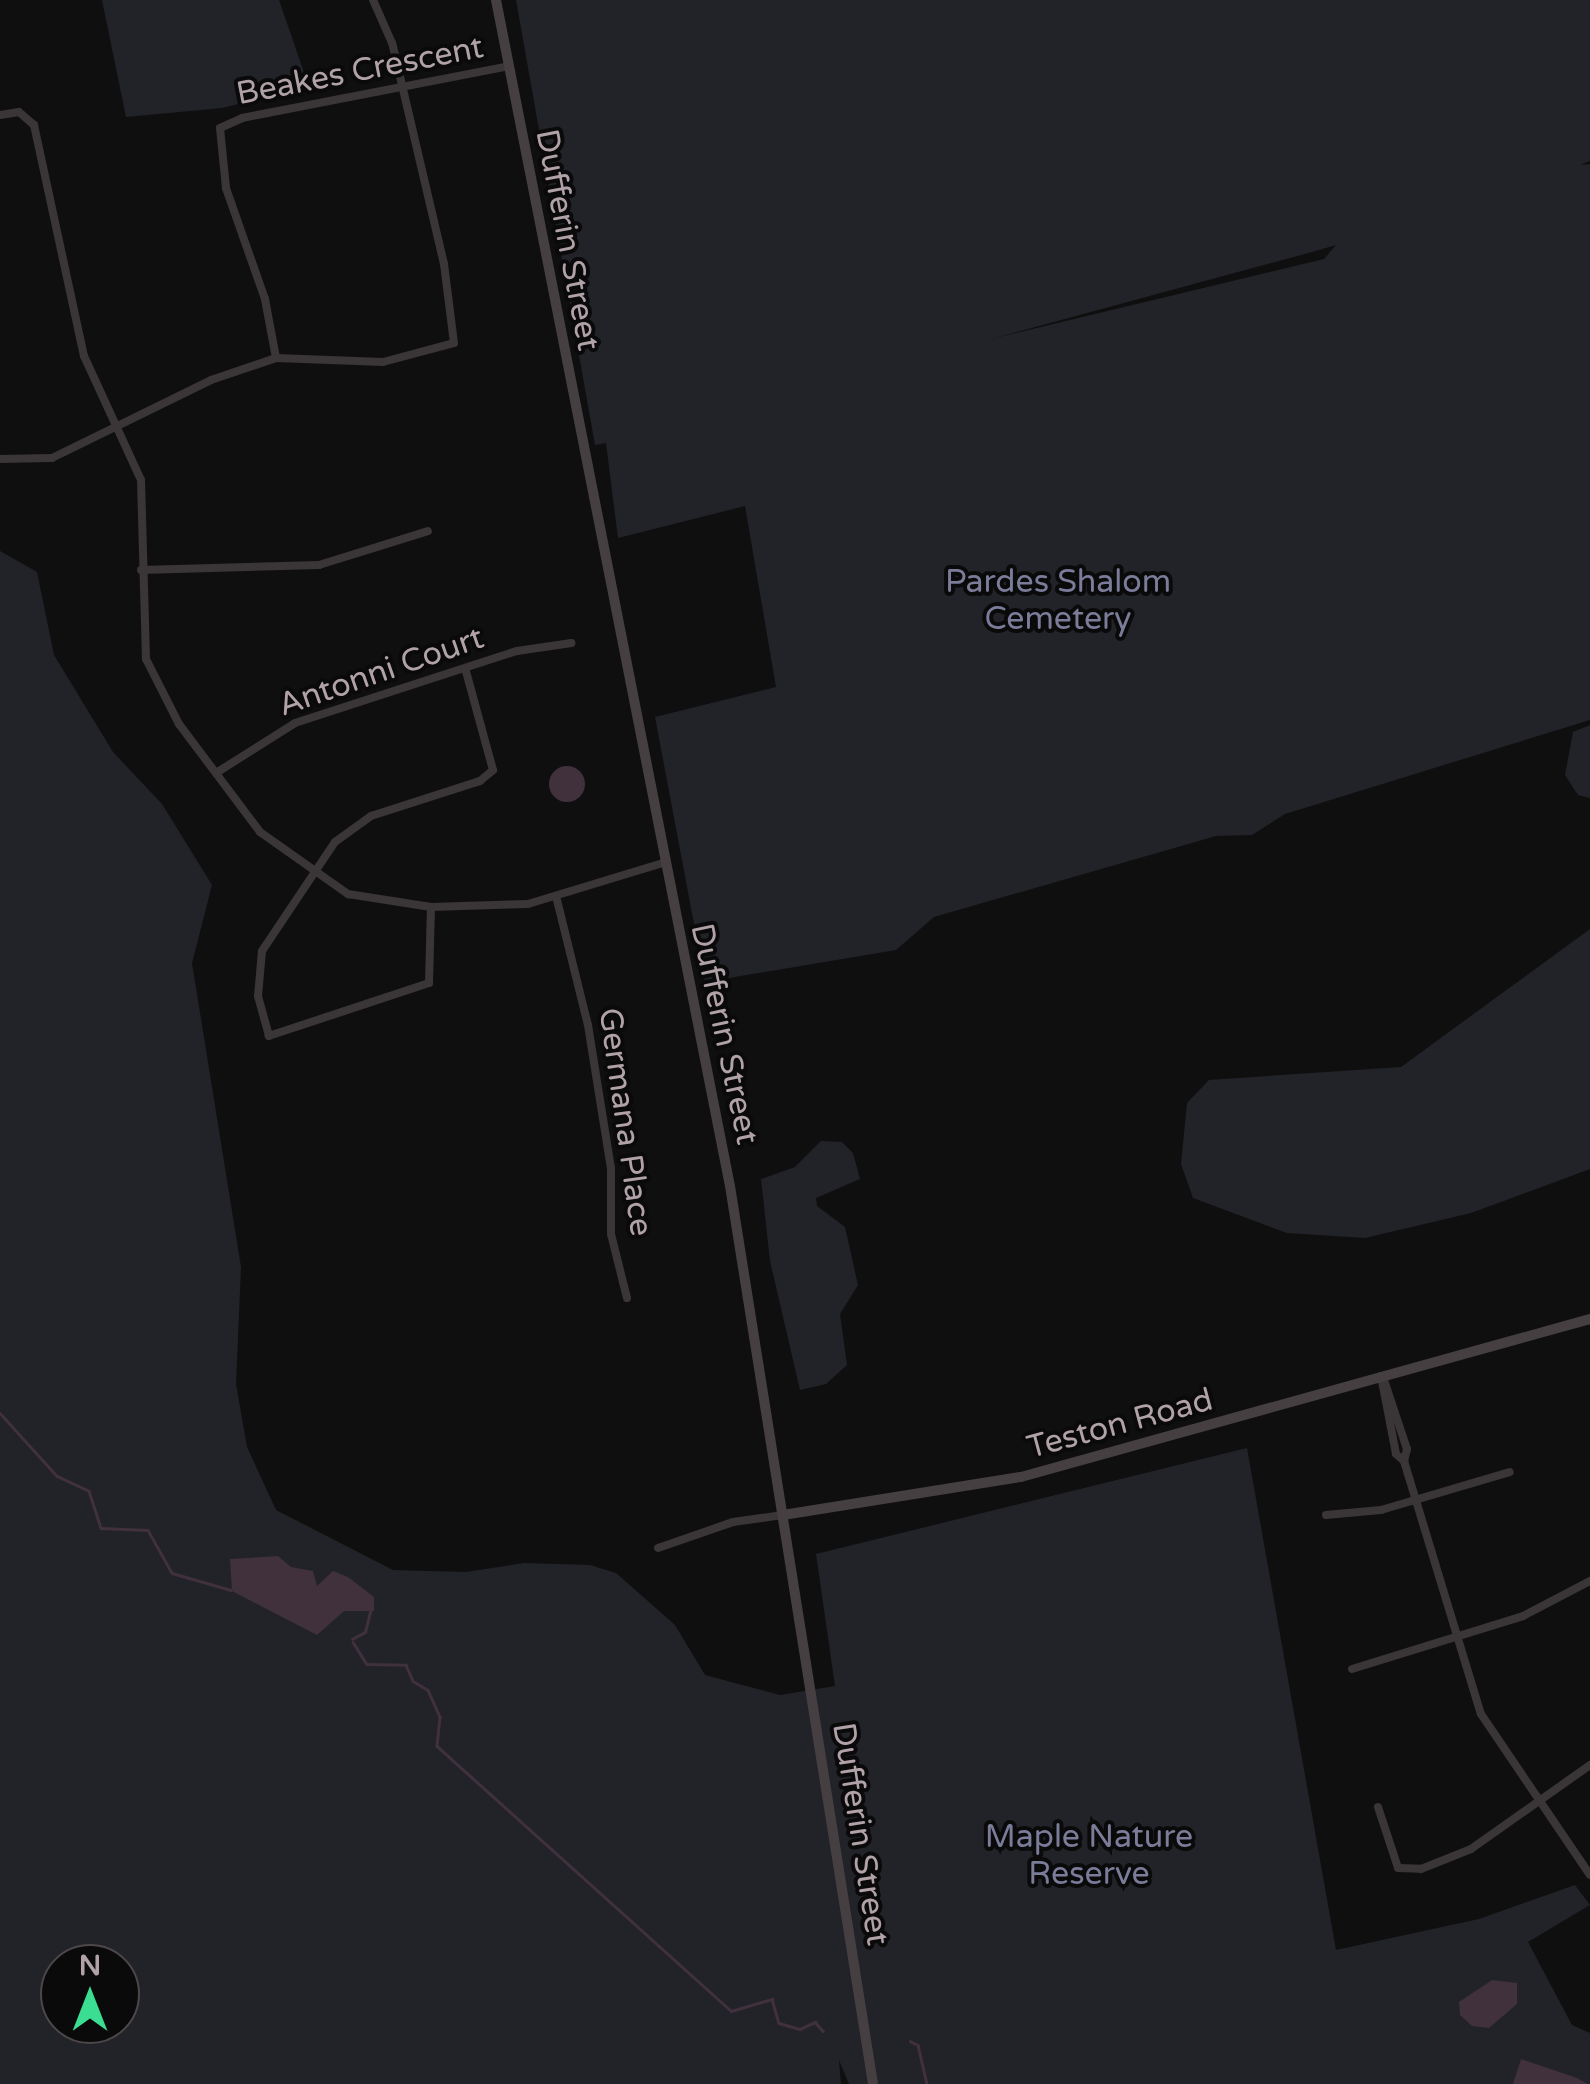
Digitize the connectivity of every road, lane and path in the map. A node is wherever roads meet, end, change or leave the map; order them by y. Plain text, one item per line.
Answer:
1 (373, 0) edge
2 (496, 0) edge
3 (509, 66) junction
4 (401, 88) junction
5 (0, 115) edge
6 (276, 358) junction
7 (122, 429) junction
8 (0, 459) edge
9 (428, 531) dead end
10 (141, 570) junction
11 (571, 643) dead end
12 (466, 672) junction
13 (216, 773) junction
14 (663, 863) junction
15 (315, 871) junction
16 (556, 896) junction
17 (431, 907) junction
18 (627, 1298) dead end
19 (1590, 1318) edge
20 (1382, 1376) junction
21 (1510, 1472) dead end
22 (1416, 1498) junction
23 (1326, 1515) dead end
24 (783, 1516) junction
25 (658, 1548) dead end
26 (1590, 1581) edge
27 (1454, 1634) junction
28 (1352, 1669) dead end
29 (1590, 1765) edge
30 (1537, 1803) junction
31 (1378, 1807) dead end
32 (1590, 1874) edge
33 (873, 2084) edge

1 - 4 street
2 - 3 main road, Dufferin Street
3 - 4 street, Beakes Crescent
3 - 14 main road, Dufferin Street
4 - 6 street, Beakes Crescent
4 - 6 street
5 - 7 street
6 - 7 street
7 - 8 street
7 - 10 street
9 - 10 street
10 - 13 street
11 - 12 street, Antonni Court
12 - 13 street, Antonni Court
12 - 15 street
13 - 15 street
14 - 16 street
14 - 24 main road, Dufferin Street
15 - 17 street
15 - 17 street
16 - 17 street
16 - 18 street, Germana Place
19 - 20 main road, Teston Road
20 - 22 street
20 - 24 main road, Teston Road
21 - 22 street
22 - 23 street
22 - 27 street
24 - 25 street, Teston Road
24 - 33 main road, Dufferin Street
26 - 27 street
27 - 28 street
27 - 30 street
29 - 30 street
30 - 31 street
30 - 32 street

